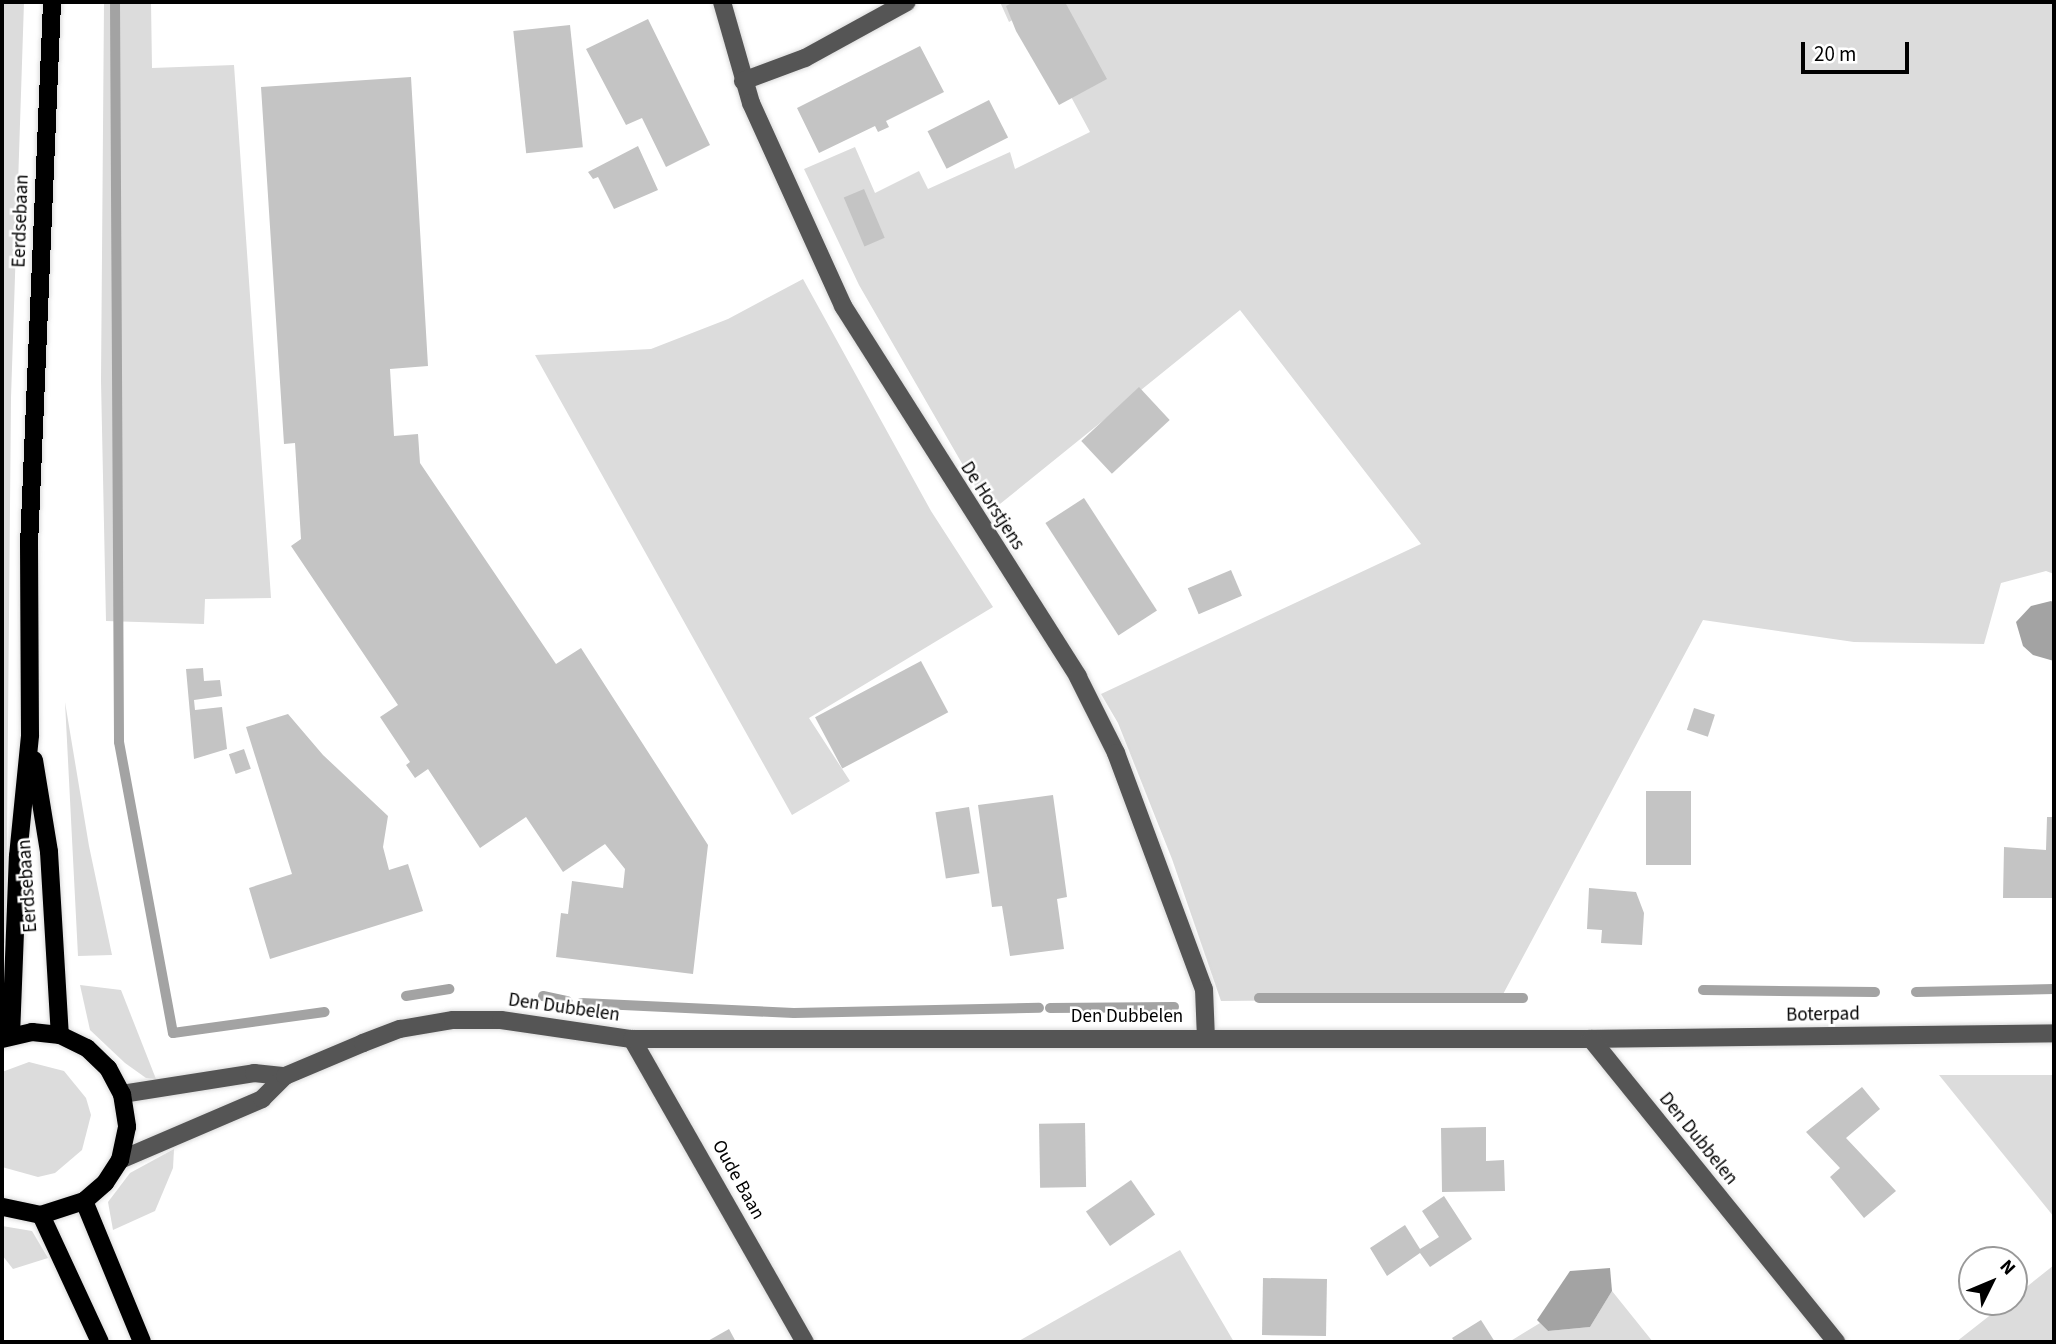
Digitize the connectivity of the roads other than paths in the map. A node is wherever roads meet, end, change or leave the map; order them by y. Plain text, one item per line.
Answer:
1 (52, 2) edge
2 (722, 2) edge
3 (907, 2) edge
4 (743, 81) junction
5 (30, 735) junction
6 (2054, 1033) edge
7 (60, 1035) junction
8 (6, 1037) edge
9 (1206, 1038) junction
10 (632, 1039) junction
11 (1591, 1039) junction
12 (285, 1076) junction
13 (122, 1094) junction
14 (120, 1160) junction
15 (85, 1201) junction
16 (2, 1207) edge
17 (41, 1215) junction
18 (100, 1342) edge
19 (142, 1342) edge
20 (805, 1342) edge
21 (1836, 1342) edge

1 - 5 main road, Eerdsebaan
2 - 4 street, De Horstjens
3 - 4 street
4 - 9 street, De Horstjens
5 - 7 main road, Eerdsebaan
5 - 8 main road, Eerdsebaan
6 - 11 street, Boterpad
7 - 8 main road
7 - 13 main road
9 - 10 street, Den Dubbelen
9 - 11 street, Den Dubbelen
10 - 12 street, Den Dubbelen
10 - 20 street, Oude Baan
11 - 21 street, Den Dubbelen
12 - 13 street, Den Dubbelen
12 - 14 street, Den Dubbelen
13 - 14 main road
14 - 15 main road
15 - 17 main road
15 - 19 main road
16 - 17 main road
17 - 18 main road

